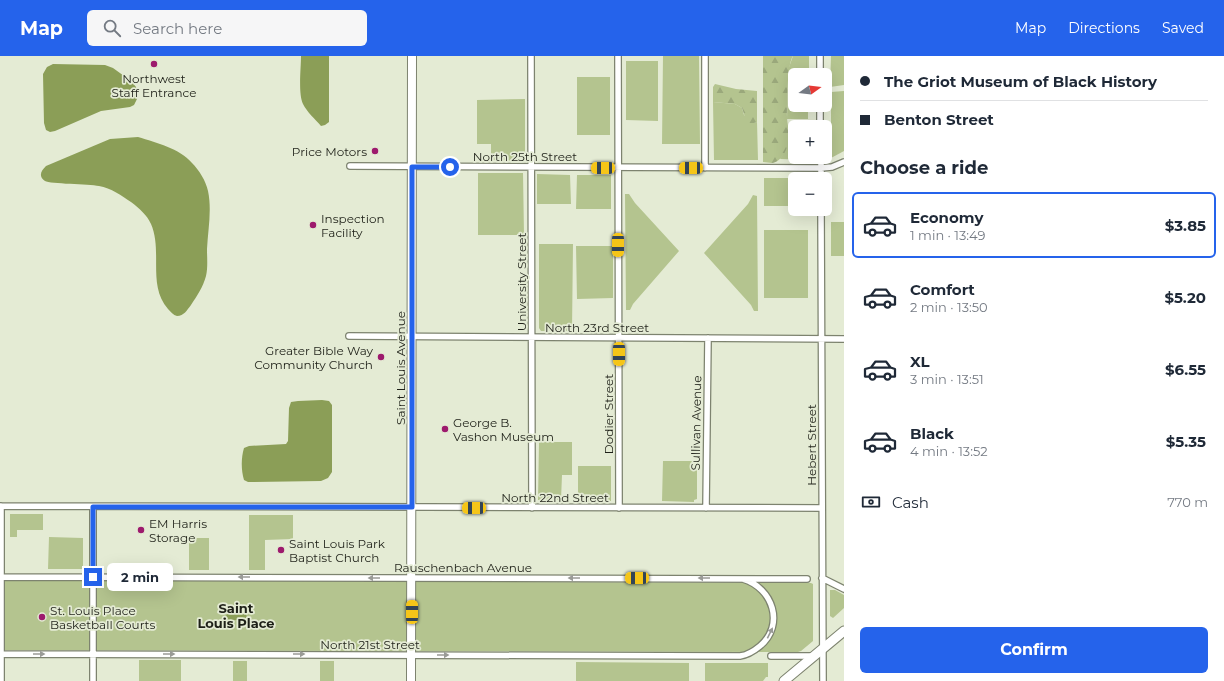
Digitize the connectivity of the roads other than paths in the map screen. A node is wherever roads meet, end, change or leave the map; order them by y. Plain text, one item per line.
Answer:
1 (412, 56) edge
2 (531, 56) edge
3 (618, 56) edge
4 (705, 56) edge
5 (820, 56) edge
6 (820, 68) edge
7 (844, 162) edge
8 (821, 164) edge
9 (350, 166) dead end
10 (412, 167) junction
11 (532, 167) junction
12 (618, 168) junction
13 (705, 168) junction
14 (821, 168) junction
15 (821, 172) edge
16 (821, 216) edge
17 (349, 336) dead end
18 (412, 337) junction
19 (532, 338) junction
20 (619, 338) junction
21 (708, 338) junction
22 (821, 339) junction
23 (844, 339) edge
24 (1, 506) edge
25 (93, 507) junction
26 (412, 507) junction
27 (532, 508) junction
28 (618, 508) junction
29 (706, 508) junction
30 (822, 508) junction
31 (1, 576) edge
32 (93, 577) junction
33 (412, 578) junction
34 (744, 578) junction
35 (822, 578) junction
36 (806, 579) dead end
37 (844, 589) edge
38 (844, 631) edge
39 (823, 649) junction
40 (0, 654) edge
41 (93, 654) junction
42 (411, 655) junction
43 (770, 656) dead end
44 (815, 656) junction
45 (1, 681) edge
46 (93, 681) edge
47 (412, 681) edge
48 (784, 681) edge
49 (823, 681) edge

1 - 10 street, Saint Louis Avenue
2 - 11 street, University Street
3 - 12 street, Dodier Street
4 - 13 street
5 - 6 street
7 - 14 street, North 25th Street
8 - 14 street
9 - 10 street, North 25th Street
10 - 11 street, North 25th Street
10 - 18 street, Saint Louis Avenue
11 - 12 street, North 25th Street
11 - 19 street, University Street
12 - 13 street, North 25th Street
12 - 20 street, Dodier Street
13 - 14 street, North 25th Street
14 - 15 street
16 - 22 street, Hebert Street
17 - 18 street, North 23rd Street
18 - 19 street, North 23rd Street
18 - 26 street, Saint Louis Avenue
19 - 20 street, North 23rd Street
19 - 27 street, University Street
20 - 21 street, North 23rd Street
20 - 28 street, Dodier Street
21 - 22 street, North 23rd Street
21 - 29 street, Sullivan Avenue
22 - 23 street, North 23rd Street
22 - 30 street, Hebert Street
24 - 25 street, North 22nd Street
24 - 31 street
25 - 26 street, North 22nd Street
25 - 32 street
26 - 27 street, North 22nd Street
26 - 33 street, Saint Louis Avenue
27 - 28 street, North 22nd Street
28 - 29 street, North 22nd Street
29 - 30 street, North 22nd Street
30 - 35 street, Hebert Street
31 - 32 street, Rauschenbach Avenue
31 - 40 street
33 -> 32 street, Rauschenbach Avenue
32 - 41 street
34 -> 33 street, Rauschenbach Avenue
33 - 42 street, Saint Louis Avenue
34 - 36 street, Rauschenbach Avenue
42 -> 34 street, North 21st Street
35 - 37 street
35 - 39 street, Hebert Street
38 - 39 main road
39 - 44 main road
39 - 49 street, Hebert Street
40 -> 41 street, North 21st Street
40 - 45 street
41 -> 42 street, North 21st Street
41 - 46 street
42 - 47 street, Saint Louis Avenue
43 - 44 street
44 - 48 main road

